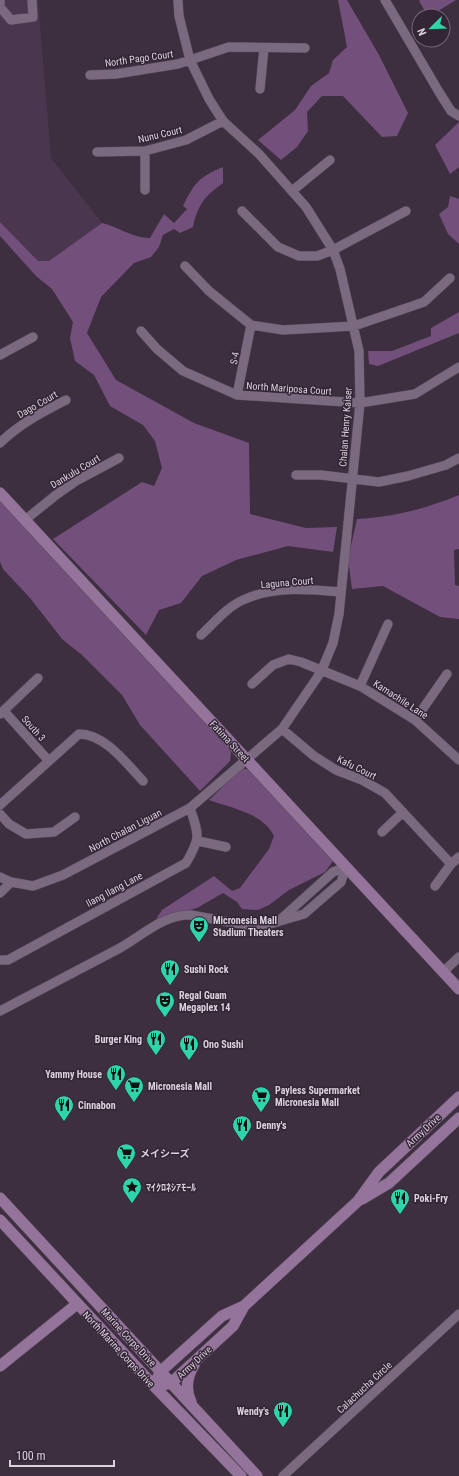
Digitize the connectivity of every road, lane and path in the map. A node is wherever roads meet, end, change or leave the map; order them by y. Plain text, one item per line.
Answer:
1 (0, 0) edge
2 (32, 0) edge
3 (178, 0) edge
4 (385, 0) edge
5 (264, 48) junction
6 (305, 48) dead end
7 (190, 60) junction
8 (90, 76) dead end
9 (260, 89) dead end
10 (459, 116) edge
11 (223, 120) junction
12 (145, 151) junction
13 (97, 152) dead end
14 (330, 160) dead end
15 (145, 190) dead end
16 (292, 191) junction
17 (242, 211) dead end
18 (406, 211) dead end
19 (333, 250) junction
20 (185, 266) dead end
21 (450, 278) dead end
22 (252, 325) junction
23 (354, 326) junction
24 (141, 331) dead end
25 (33, 337) dead end
26 (0, 355) edge
27 (459, 367) edge
28 (237, 395) junction
29 (66, 400) dead end
30 (360, 403) junction
31 (0, 443) edge
32 (119, 458) dead end
33 (459, 458) edge
34 (296, 475) dead end
35 (352, 478) junction
36 (0, 493) edge
37 (25, 520) junction
38 (340, 592) junction
39 (388, 624) dead end
40 (201, 635) dead end
41 (321, 672) junction
42 (447, 674) dead end
43 (38, 678) dead end
44 (252, 684) dead end
45 (360, 686) junction
46 (2, 712) edge
47 (415, 720) junction
48 (282, 728) junction
49 (48, 760) junction
50 (247, 760) junction
51 (459, 760) edge
52 (143, 781) dead end
53 (0, 805) edge
54 (190, 808) junction
55 (403, 812) junction
56 (0, 814) edge
57 (75, 817) dead end
58 (382, 832) dead end
59 (198, 840) junction
60 (226, 847) dead end
61 (459, 857) edge
62 (451, 864) junction
63 (346, 867) junction
64 (0, 877) edge
65 (10, 882) junction
66 (435, 886) dead end
67 (0, 893) edge
68 (459, 957) edge
69 (0, 960) edge
70 (443, 972) junction
71 (459, 989) edge
72 (0, 1011) edge
73 (459, 1097) edge
74 (459, 1118) edge
75 (0, 1198) edge
76 (358, 1201) junction
77 (0, 1220) edge
78 (77, 1304) junction
79 (244, 1306) junction
80 (459, 1314) edge
81 (201, 1356) junction
82 (0, 1366) edge
83 (160, 1372) junction
84 (172, 1383) junction
85 (155, 1387) junction
86 (194, 1408) junction
87 (241, 1476) edge
88 (257, 1476) edge
89 (283, 1476) edge

1 - 2 street
3 - 7 street, Chalan Henry Kaiser
4 - 10 street
5 - 6 street, North Pago Court
5 - 7 street, North Pago Court
5 - 9 street
7 - 8 street, North Pago Court
7 - 11 street, Chalan Henry Kaiser
11 - 12 street, Nunu Court
11 - 16 street, Chalan Henry Kaiser
12 - 13 street, Nunu Court
12 - 15 street
14 - 16 street
16 - 19 street, Chalan Henry Kaiser
17 - 19 street
18 - 19 street
19 - 23 street, Chalan Henry Kaiser
20 - 22 street
21 - 23 street
22 - 23 street
22 - 28 street, S-4
23 - 30 street, Chalan Henry Kaiser
24 - 28 street, North Mariposa Court
25 - 26 street
27 - 30 street, North Mariposa Court
28 - 30 street, North Mariposa Court
29 - 31 street, Dago Court
30 - 35 street, Chalan Henry Kaiser
32 - 37 street, Dankulu Court
33 - 35 street
34 - 35 street
35 - 38 street, Chalan Henry Kaiser
36 - 37 main road, Fatima Street
37 - 50 main road, Fatima Street
38 - 40 street, Laguna Court
38 - 41 street, Chalan Henry Kaiser
39 - 45 street
41 - 44 street, Kamachile Lane
41 - 45 street, Kamachile Lane
41 - 48 street, Chalan Henry Kaiser
42 - 47 street
43 - 46 street
45 - 47 street, Kamachile Lane
46 - 49 street, South 3
47 - 51 street, Kamachile Lane
48 - 50 street, Chalan Henry Kaiser
48 - 55 street, Kafu Court
49 - 52 street
49 - 53 street
50 - 54 street, North Chalan Liguan
50 - 63 main road, Fatima Street
54 - 59 street
54 - 65 street, North Chalan Liguan
55 - 58 street
55 - 62 street, Kafu Court
56 - 57 street
59 - 60 street
59 - 69 street, Ilang Ilang Lane
61 - 62 street
62 - 66 street
63 - 70 main road, Fatima Street
63 - 72 street
64 - 65 street, North Chalan Liguan
65 - 67 street
68 - 70 street
70 - 71 main road, Fatima Street
73 - 76 main road, Army Drive
74 - 76 main road, Army Drive
75 - 83 main road, Marine Corps Drive
76 - 79 main road, Army Drive
77 - 78 main road, North Marine Corps Drive
78 - 82 main road
78 - 85 main road, North Marine Corps Drive
79 - 81 main road, Army Drive
79 - 83 main road, Army Drive
80 - 89 street, Calachucha Circle
81 - 84 main road, Army Drive
81 - 86 main road
83 - 84 main road, Marine Corps Drive
83 - 85 main road, Army Drive
84 - 85 main road, Army Drive
84 - 86 main road, Marine Corps Drive
85 - 87 main road, North Marine Corps Drive
86 - 88 main road, Marine Corps Drive

